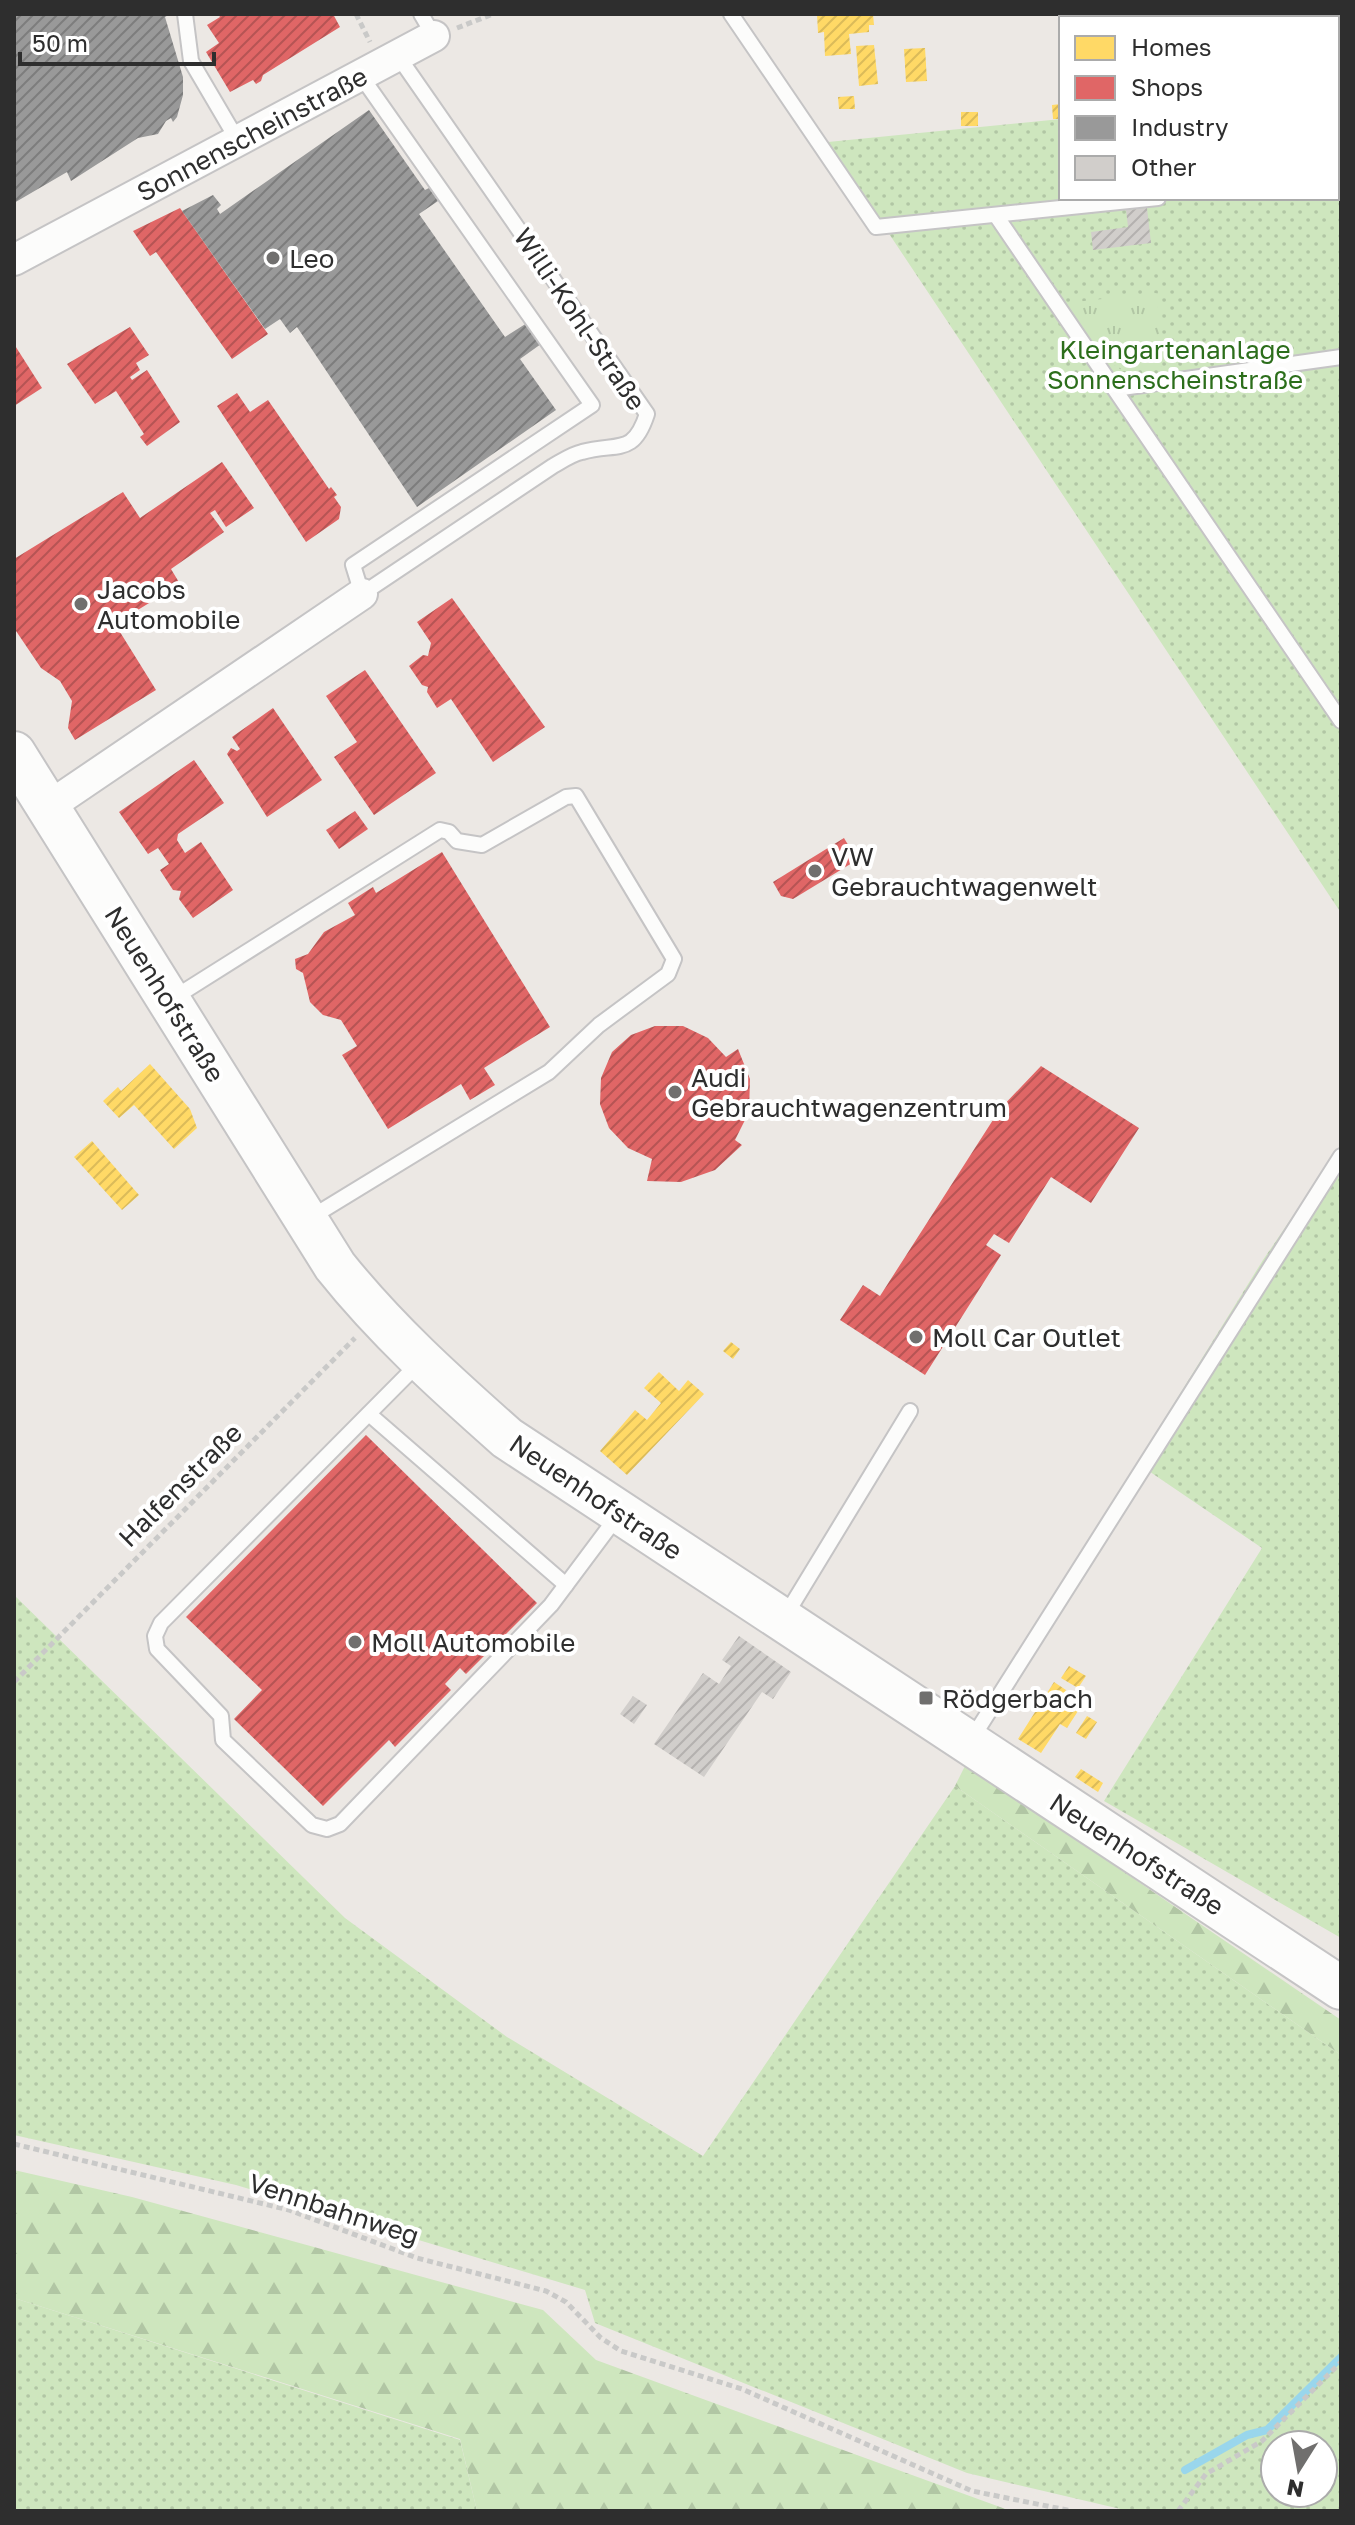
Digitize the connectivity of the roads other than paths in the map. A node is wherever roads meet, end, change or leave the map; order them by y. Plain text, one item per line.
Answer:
1 (185, 14) edge
2 (731, 14) edge
3 (428, 25) edge
4 (398, 56) junction
5 (361, 76) junction
6 (238, 141) junction
7 (1141, 200) edge
8 (997, 217) junction
9 (14, 260) edge
10 (1341, 357) edge
11 (1115, 389) junction
12 (362, 594) junction
13 (1341, 721) edge
14 (17, 766) edge
15 (48, 807) junction
16 (169, 1001) junction
17 (1341, 1156) edge
18 (307, 1221) junction
19 (421, 1361) junction
20 (910, 1411) dead end
21 (369, 1414) junction
22 (619, 1514) junction
23 (566, 1585) junction
24 (782, 1621) junction
25 (969, 1744) junction
26 (1341, 1988) edge

1 - 6 lane
2 - 8 lane
3 - 4 street, Sonnenscheinstraße
4 - 5 street, Sonnenscheinstraße
4 - 12 lane, Willi-Kohl-Straße
5 - 6 street, Sonnenscheinstraße
5 - 12 lane
6 - 9 street, Sonnenscheinstraße
7 - 8 lane
8 - 11 lane
10 - 11 lane
11 - 13 lane
12 - 15 street
14 - 15 street, Neuenhofstraße
15 - 16 street, Neuenhofstraße
16 - 18 street, Neuenhofstraße
16 - 18 lane
17 - 25 lane
18 - 19 street, Neuenhofstraße
19 - 21 lane
19 - 22 street, Neuenhofstraße
20 - 24 lane
21 - 23 lane
21 - 23 lane
22 - 23 lane
22 - 24 street, Neuenhofstraße
24 - 25 street, Neuenhofstraße
25 - 26 street, Neuenhofstraße

